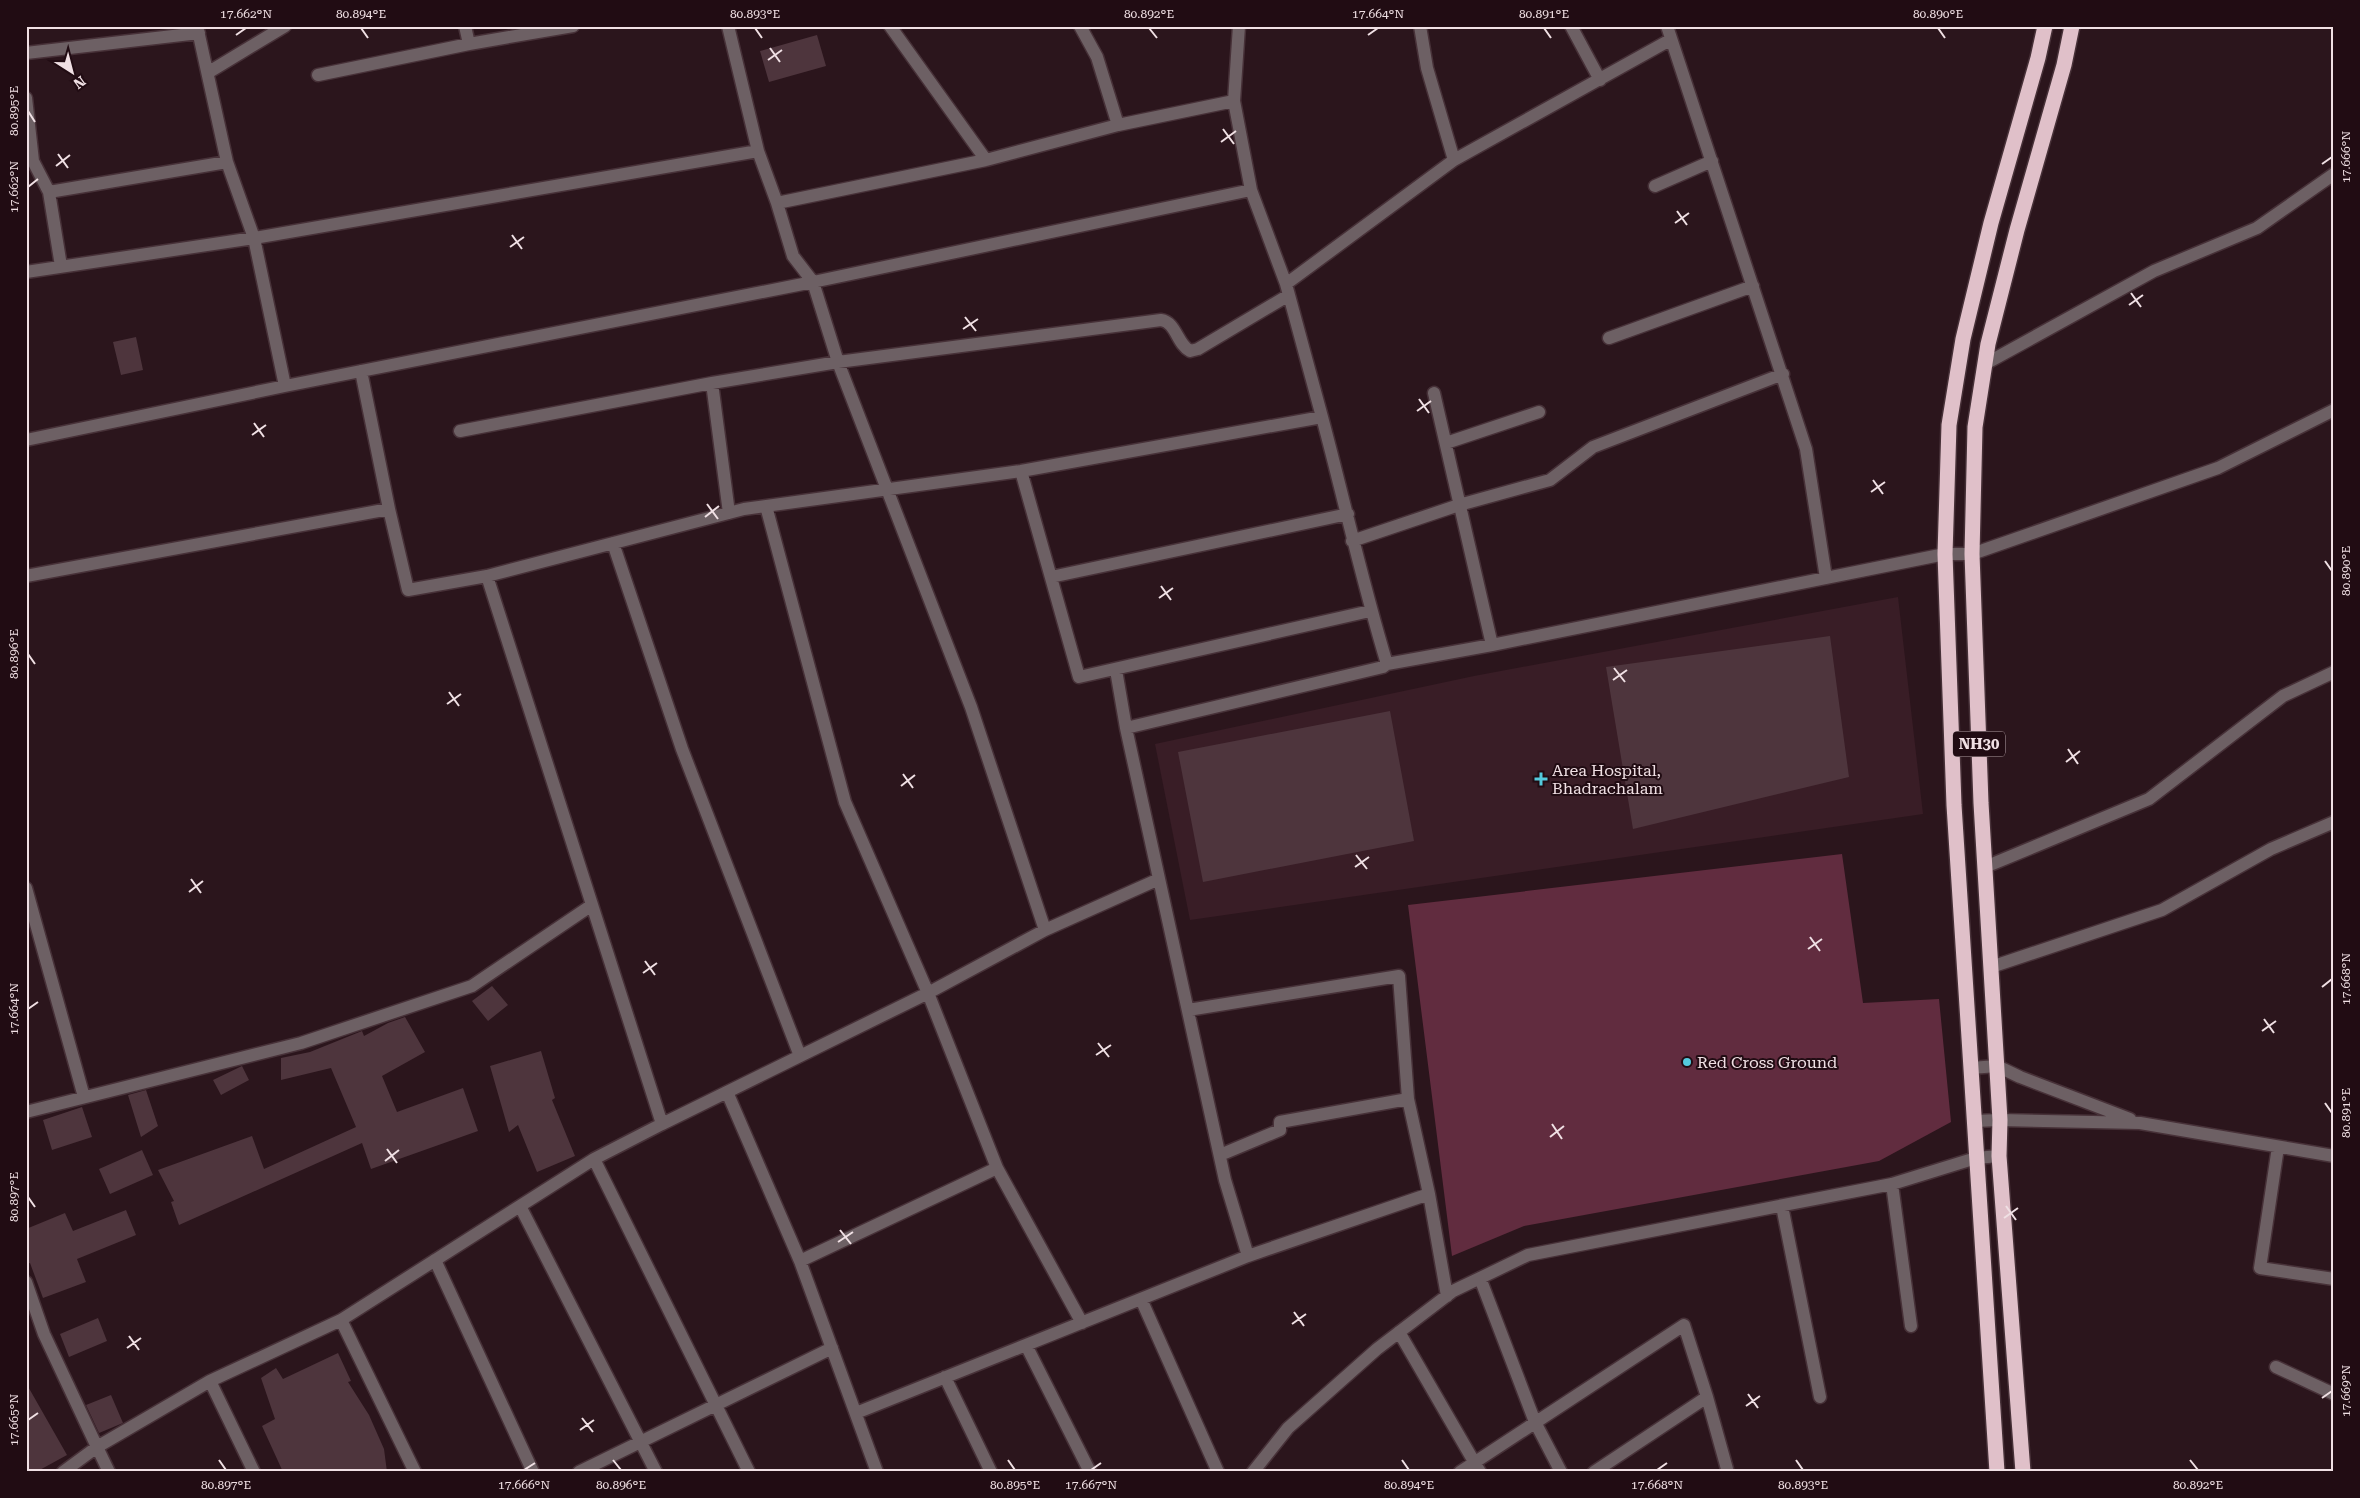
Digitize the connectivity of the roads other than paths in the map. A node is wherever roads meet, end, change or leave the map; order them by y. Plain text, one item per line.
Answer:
1 (285, 26) edge
2 (465, 26) edge
3 (573, 26) edge
4 (728, 26) edge
5 (890, 26) edge
6 (1080, 26) edge
7 (1239, 26) edge
8 (1420, 26) edge
9 (1571, 26) edge
10 (1667, 26) edge
11 (2045, 26) edge
12 (2072, 26) edge
13 (198, 30) edge
14 (1670, 40) junction
15 (469, 44) junction
16 (26, 53) edge
17 (209, 72) junction
18 (318, 75) dead end
19 (1600, 80) junction
20 (26, 98) edge
21 (1234, 102) junction
22 (1118, 125) junction
23 (758, 151) junction
24 (986, 160) junction
25 (1454, 160) junction
26 (30, 161) edge
27 (1712, 161) junction
28 (227, 162) junction
29 (2334, 174) edge
30 (1655, 186) dead end
31 (1251, 190) junction
32 (49, 192) junction
33 (777, 203) junction
34 (254, 238) junction
35 (61, 266) junction
36 (26, 272) edge
37 (812, 282) junction
38 (1753, 286) junction
39 (1287, 289) junction
40 (1609, 338) dead end
41 (838, 362) junction
42 (1986, 364) junction
43 (361, 371) junction
44 (1783, 374) junction
45 (712, 383) junction
46 (285, 386) junction
47 (1434, 392) dead end
48 (2334, 410) edge
49 (1539, 412) dead end
50 (1322, 416) junction
51 (460, 431) dead end
52 (26, 440) edge
53 (1446, 444) junction
54 (1021, 471) junction
55 (886, 491) junction
56 (1459, 505) junction
57 (766, 506) junction
58 (389, 509) junction
59 (729, 513) junction
60 (1348, 514) junction
61 (1352, 541) junction
62 (613, 543) junction
63 (1946, 554) junction
64 (1972, 554) junction
65 (26, 576) edge
66 (487, 576) junction
67 (1051, 577) junction
68 (1826, 578) junction
69 (1370, 611) junction
70 (1492, 645) junction
71 (1387, 664) junction
72 (1116, 670) junction
73 (2334, 672) edge
74 (1126, 728) junction
75 (2334, 822) edge
76 (1985, 867) junction
77 (1159, 878) junction
78 (26, 888) edge
79 (592, 904) junction
80 (1045, 930) junction
81 (1991, 967) junction
82 (928, 993) junction
83 (1188, 1010) junction
84 (800, 1056) junction
85 (1997, 1066) junction
86 (1971, 1068) junction
87 (727, 1092) junction
88 (84, 1097) junction
89 (1408, 1099) junction
90 (26, 1112) edge
91 (2000, 1120) junction
92 (1974, 1121) junction
93 (2140, 1123) junction
94 (662, 1124) junction
95 (2278, 1147) junction
96 (1220, 1155) junction
97 (2000, 1156) junction
98 (2334, 1156) edge
99 (1976, 1158) junction
100 (594, 1159) junction
101 (997, 1168) junction
102 (1892, 1184) junction
103 (1429, 1194) junction
104 (520, 1206) junction
105 (1782, 1206) junction
106 (1248, 1256) junction
107 (436, 1260) junction
108 (800, 1261) junction
109 (1480, 1278) junction
110 (2334, 1278) edge
111 (26, 1282) edge
112 (1447, 1296) junction
113 (1141, 1299) junction
114 (341, 1320) junction
115 (1082, 1322) junction
116 (1911, 1326) dead end
117 (1399, 1332) junction
118 (1026, 1345) junction
119 (832, 1348) junction
120 (2276, 1367) dead end
121 (945, 1378) junction
122 (210, 1381) junction
123 (2334, 1394) edge
124 (1707, 1397) junction
125 (1820, 1397) dead end
126 (716, 1404) junction
127 (856, 1413) junction
128 (1536, 1422) junction
129 (640, 1442) junction
130 (97, 1447) junction
131 (1477, 1467) edge
132 (1727, 1469) dead end
133 (63, 1472) edge
134 (109, 1472) edge
135 (254, 1472) edge
136 (415, 1472) edge
137 (533, 1472) edge
138 (579, 1472) edge
139 (656, 1472) edge
140 (750, 1472) edge
141 (877, 1472) edge
142 (990, 1472) edge
143 (1090, 1472) edge
144 (1218, 1472) edge
145 (1253, 1472) edge
146 (1460, 1472) edge
147 (1561, 1472) edge
148 (1594, 1472) edge
149 (1997, 1472) edge
150 (2023, 1472) edge

1 - 17 street
2 - 15 street
3 - 15 street
4 - 23 street
5 - 24 street
6 - 22 street
7 - 21 street
8 - 25 street
9 - 19 street
10 - 14 street
11 - 63 highway, NH30
12 - 42 highway, NH30
13 - 16 street
13 - 17 street
14 - 19 street
14 - 27 street
15 - 18 street
17 - 28 street
19 - 25 street
20 - 26 street
21 - 22 street
21 - 31 street
22 - 24 street
23 - 33 street
23 - 34 street
24 - 33 street
25 - 39 street
26 - 32 street
27 - 30 street
27 - 38 street
28 - 32 street
28 - 34 street
29 - 42 street
31 - 37 street
31 - 39 street
32 - 35 street
33 - 37 street
34 - 35 street
34 - 46 street
35 - 36 street
37 - 41 street
37 - 43 street
38 - 40 street
38 - 44 street
39 - 41 street
39 - 50 street
41 - 45 street
41 - 55 street
42 - 64 highway, NH30
43 - 46 street
43 - 58 street
44 - 56 street
44 - 68 street
45 - 51 street
45 - 59 street
46 - 52 street
47 - 53 street
48 - 64 street
49 - 53 street
50 - 54 street
50 - 60 street
53 - 56 street
54 - 55 street
54 - 67 street
55 - 57 street
55 - 80 street
56 - 61 street
56 - 70 street
57 - 59 street
57 - 82 street
58 - 65 street
58 - 66 street
59 - 62 street
60 - 61 street
60 - 67 street
61 - 69 street
62 - 66 street
62 - 84 street
63 - 64 street
63 - 68 street
63 - 86 highway, NH30
64 - 76 highway, NH30
66 - 79 street
67 - 72 street
68 - 70 street
69 - 71 street
69 - 72 street
70 - 71 street
71 - 74 street
72 - 74 street
73 - 76 street
74 - 77 street
75 - 81 street
76 - 81 highway, NH30
77 - 80 street
77 - 83 street
78 - 88 street
79 - 88 street
79 - 94 street
80 - 82 street
81 - 85 highway, NH30
82 - 84 street
82 - 101 street
83 - 89 street
83 - 96 street
84 - 87 street
85 - 86 street
85 - 91 highway, NH30
85 - 93 street
86 - 92 highway, NH30
87 - 94 street
87 - 108 street
88 - 90 street
89 - 96 street
89 - 103 street
91 - 92 street
91 - 93 street
91 - 97 highway, NH30
92 - 99 highway, NH30
93 - 95 street
94 - 100 street
95 - 98 street
95 - 110 street
96 - 106 street
97 - 99 street
97 - 150 highway, NH30
99 - 102 street
99 - 149 highway, NH30
100 - 104 street
100 - 126 street
101 - 108 street
101 - 115 street
102 - 105 street
102 - 116 street
103 - 106 street
103 - 112 street
104 - 107 street
104 - 129 street
105 - 109 street
105 - 125 street
106 - 113 street
107 - 114 street
107 - 137 street
108 - 119 street
109 - 112 street
109 - 128 street
111 - 130 street
112 - 117 street
113 - 115 street
113 - 144 street
114 - 122 street
114 - 136 street
115 - 118 street
117 - 131 street
117 - 145 street
118 - 121 street
118 - 143 street
119 - 126 street
119 - 127 street
120 - 123 street
121 - 127 street
121 - 142 street
122 - 130 street
122 - 135 street
124 - 128 street
124 - 132 street
124 - 148 street
126 - 129 street
126 - 140 street
127 - 141 street
128 - 131 street
128 - 147 street
129 - 138 street
129 - 139 street
130 - 133 street
130 - 134 street
131 - 146 street

